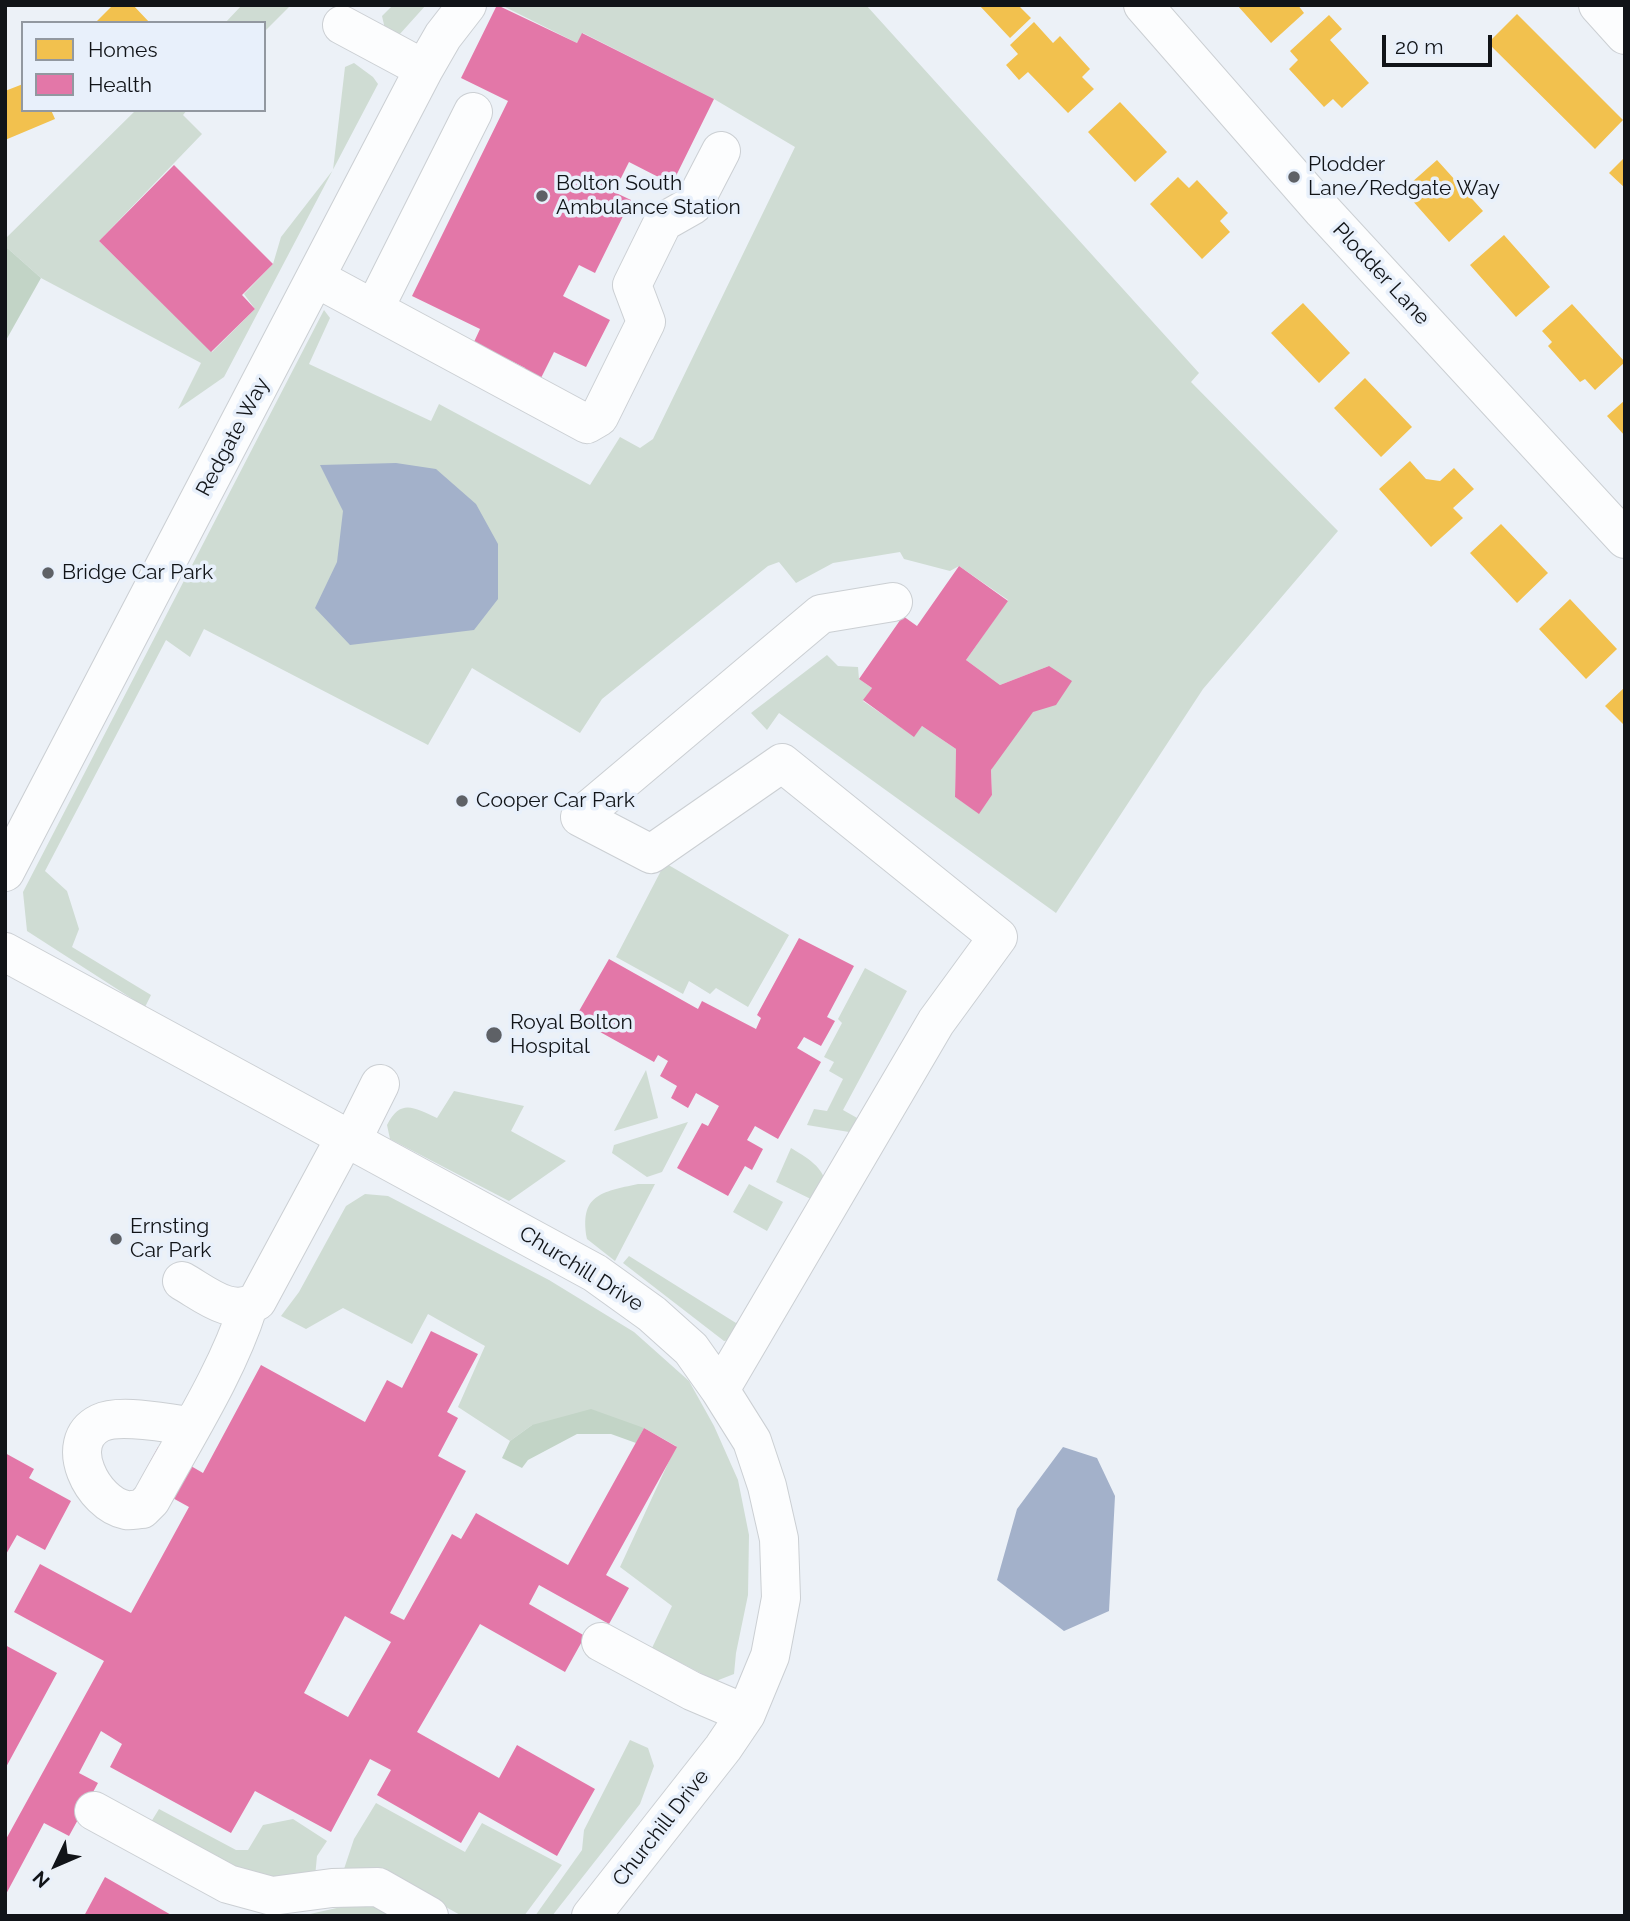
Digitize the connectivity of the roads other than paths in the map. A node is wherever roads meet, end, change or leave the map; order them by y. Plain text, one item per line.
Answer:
1 (467, 5) edge
2 (1143, 5) edge
3 (1598, 5) edge
4 (342, 25) dead end
5 (1625, 35) edge
6 (425, 69) junction
7 (473, 112) dead end
8 (721, 151) dead end
9 (316, 278) junction
10 (374, 309) junction
11 (1625, 539) edge
12 (893, 602) dead end
13 (5, 872) edge
14 (5, 952) edge
15 (380, 1084) dead end
16 (349, 1138) junction
17 (182, 1281) dead end
18 (248, 1307) junction
19 (720, 1390) junction
20 (191, 1426) dead end
21 (601, 1642) dead end
22 (746, 1714) junction
23 (94, 1811) dead end
24 (429, 1916) edge
25 (591, 1916) edge

1 - 6 street, Redgate Way
2 - 11 street, Plodder Lane
3 - 5 street
4 - 6 street
6 - 9 street, Redgate Way
7 - 10 street
8 - 10 street
9 - 10 street
9 - 13 street, Redgate Way
12 - 19 street
14 - 16 street, Churchill Drive
15 - 16 street
16 - 18 street
16 - 19 street, Churchill Drive
17 - 18 street
18 - 20 street
19 - 22 street, Churchill Drive
21 - 22 street
22 - 25 street, Churchill Drive
23 - 24 street

